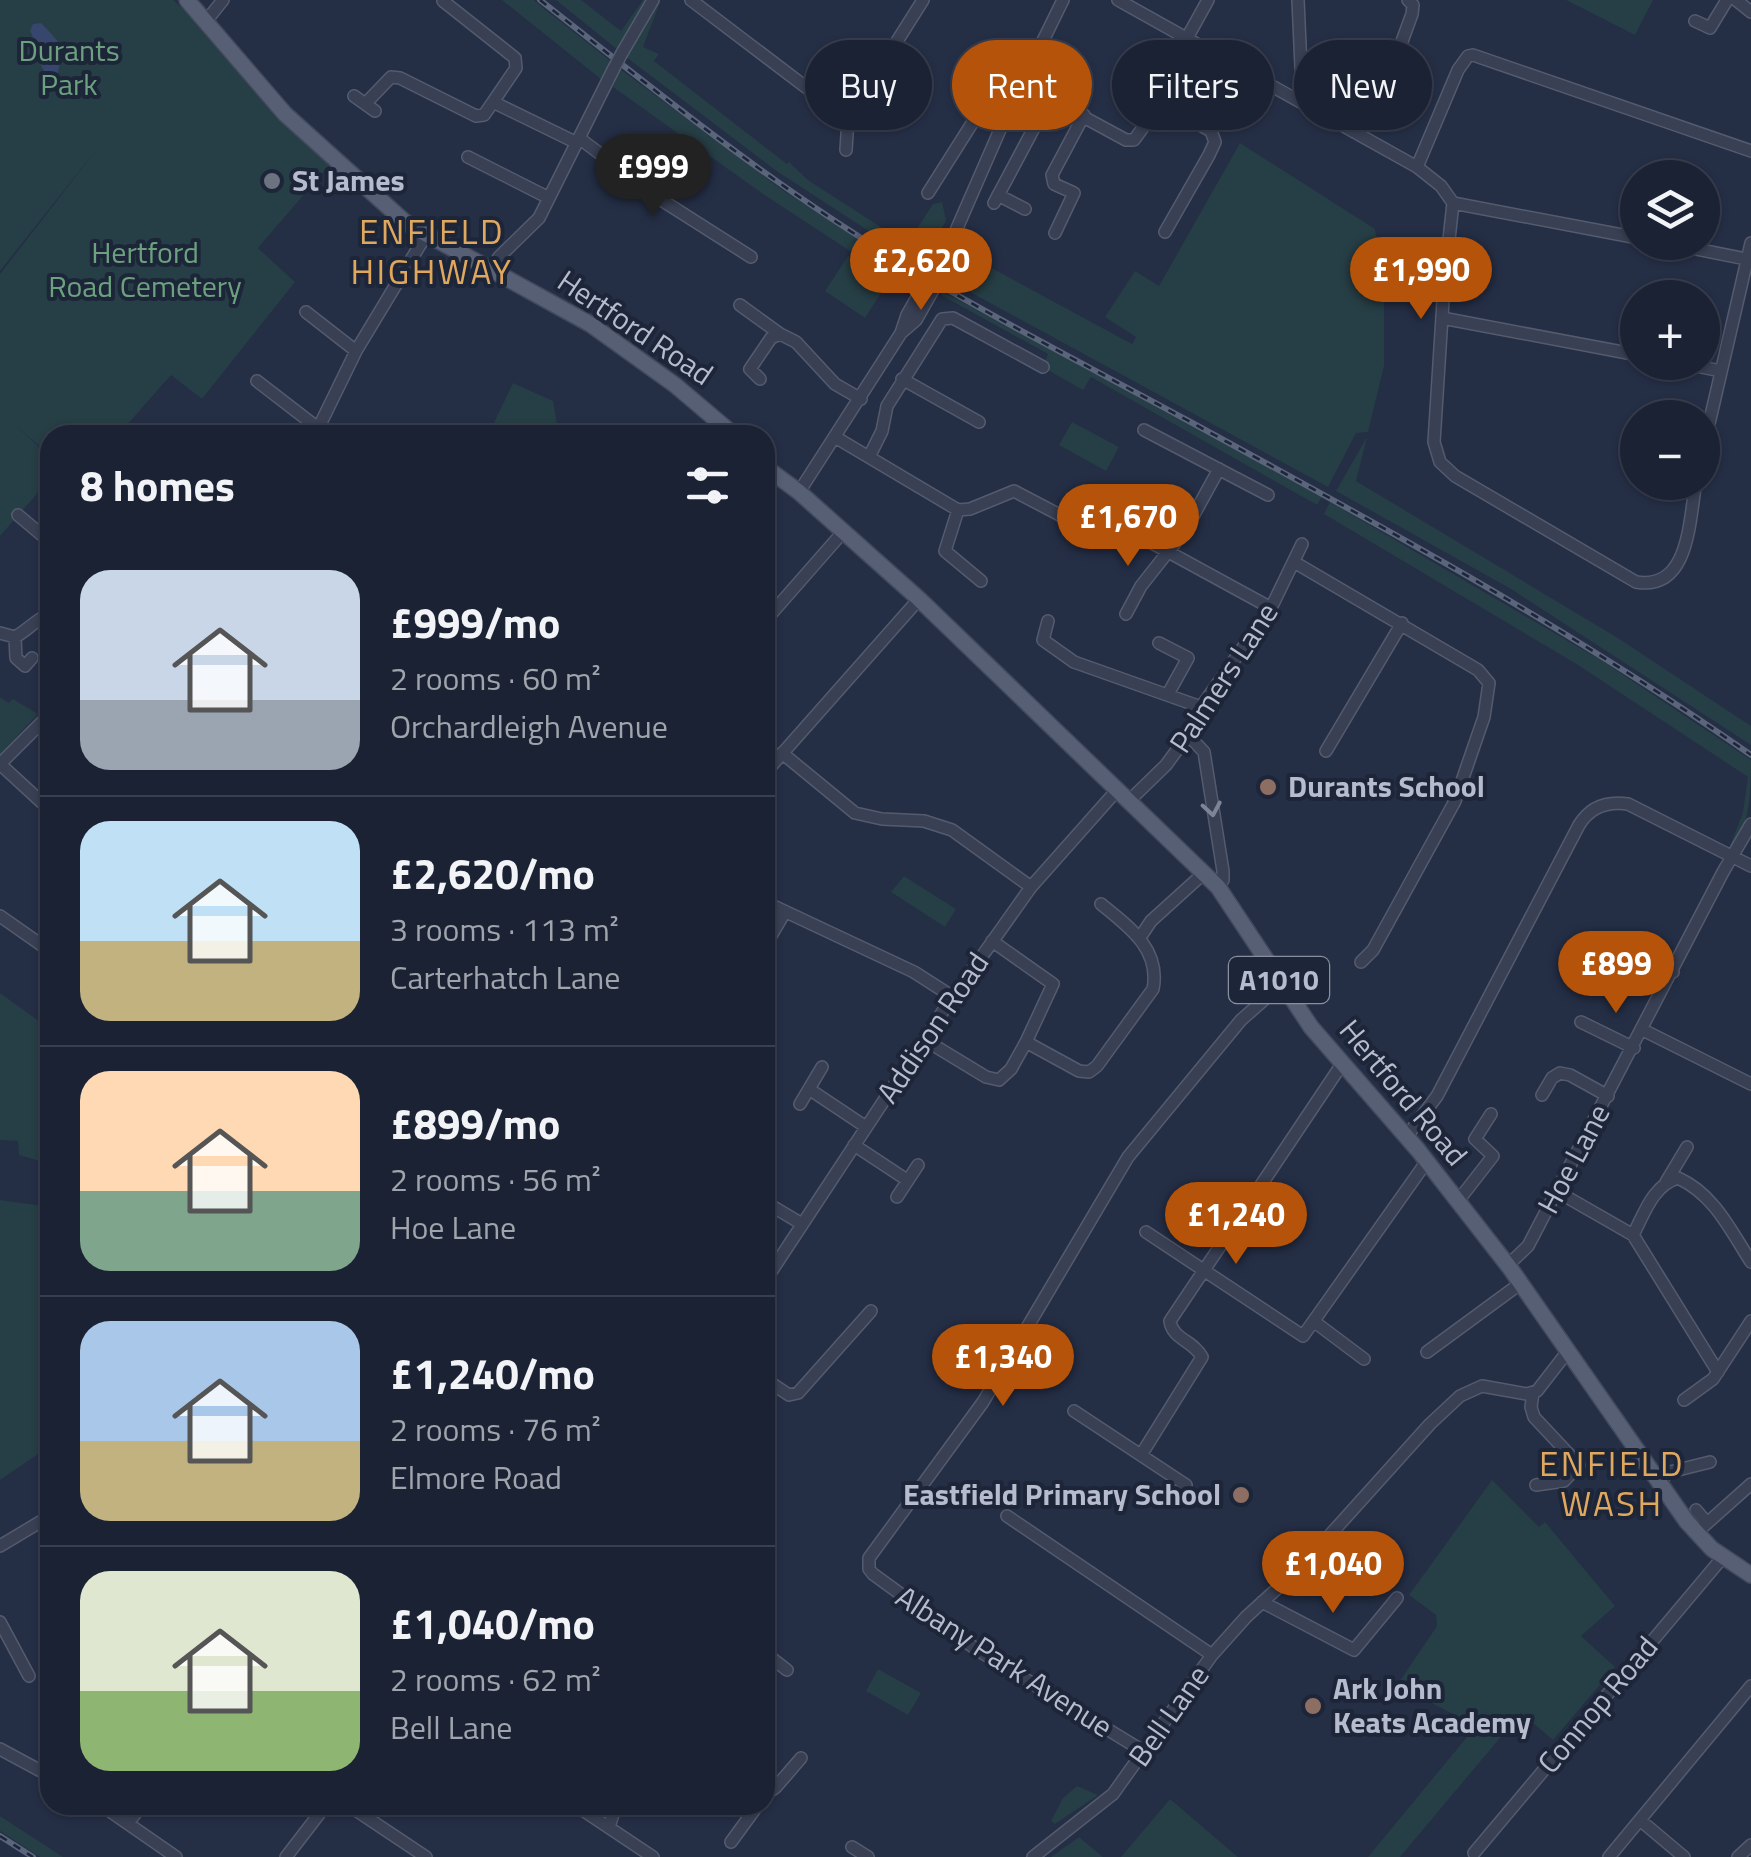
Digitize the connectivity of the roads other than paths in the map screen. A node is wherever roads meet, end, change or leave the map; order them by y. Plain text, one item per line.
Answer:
1 (187, 0) edge
2 (222, 0) edge
3 (653, 0) edge
4 (690, 0) edge
5 (1063, 0) edge
6 (1118, 0) edge
7 (1208, 0) edge
8 (1298, 0) edge
9 (1408, 0) edge
10 (1727, 0) edge
11 (1736, 0) edge
12 (443, 1) edge
13 (920, 2) edge
14 (1751, 12) edge
15 (207, 20) junction
16 (1695, 21) dead end
17 (1187, 38) junction
18 (897, 40) edge
19 (1043, 40) edge
20 (1300, 40) edge
21 (805, 87) edge
22 (354, 96) dead end
23 (1294, 98) edge
24 (493, 102) junction
25 (1092, 120) edge
26 (846, 130) edge
27 (969, 130) edge
28 (1001, 130) edge
29 (1033, 130) edge
30 (1076, 130) edge
31 (1350, 130) edge
32 (1354, 132) junction
33 (578, 140) junction
34 (846, 150) dead end
35 (1751, 151) edge
36 (468, 157) dead end
37 (1417, 167) junction
38 (928, 193) dead end
39 (550, 198) junction
40 (1453, 203) junction
41 (1025, 209) dead end
42 (1054, 232) dead end
43 (1165, 232) dead end
44 (1620, 235) edge
45 (426, 236) junction
46 (1751, 243) edge
47 (1720, 254) edge
48 (750, 257) dead end
49 (1749, 260) edge
50 (492, 268) junction
51 (740, 306) dead end
52 (306, 312) dead end
53 (1442, 318) junction
54 (780, 334) junction
55 (356, 352) junction
56 (1620, 352) edge
57 (1043, 367) dead end
58 (1721, 371) joint
59 (760, 379) dead end
60 (902, 380) junction
61 (258, 381) dead end
62 (860, 399) junction
63 (1714, 400) edge
64 (979, 422) dead end
65 (310, 425) edge
66 (324, 425) edge
67 (723, 425) edge
68 (1144, 430) dead end
69 (835, 437) junction
70 (870, 457) junction
71 (1219, 469) junction
72 (775, 475) edge
73 (799, 492) junction
74 (1268, 496) dead end
75 (1693, 500) edge
76 (958, 510) junction
77 (18, 515) dead end
78 (1076, 523) dead end
79 (1092, 526) dead end
80 (843, 532) junction
81 (40, 534) edge
82 (1302, 544) dead end
83 (1170, 550) junction
84 (1294, 562) junction
85 (980, 581) dead end
86 (919, 599) junction
87 (1271, 608) junction
88 (775, 610) edge
89 (1126, 614) dead end
90 (40, 617) edge
91 (1048, 621) dead end
92 (1402, 624) junction
93 (0, 633) edge
94 (15, 637) junction
95 (1160, 643) dead end
96 (32, 658) dead end
97 (1168, 694) junction
98 (1202, 706) junction
99 (40, 724) edge
100 (1188, 735) junction
101 (1326, 751) dead end
102 (782, 753) junction
103 (775, 761) edge
104 (0, 764) edge
105 (1124, 794) junction
106 (40, 801) edge
107 (1751, 824) edge
108 (1734, 858) junction
109 (1751, 866) edge
110 (1204, 873) junction
111 (1030, 887) junction
112 (1218, 888) junction
113 (1101, 904) dead end
114 (775, 907) edge
115 (786, 912) junction
116 (0, 916) edge
117 (775, 930) edge
118 (1141, 936) junction
119 (992, 941) junction
120 (40, 944) edge
121 (1622, 946) dead end
122 (1361, 962) dead end
123 (1673, 972) junction
124 (1282, 984) junction
125 (953, 997) junction
126 (1581, 1022) dead end
127 (1643, 1030) junction
128 (924, 1040) junction
129 (1026, 1042) junction
130 (1634, 1048) junction
131 (1342, 1064) junction
132 (822, 1067) dead end
133 (1751, 1084) edge
134 (809, 1088) junction
135 (1542, 1096) dead end
136 (1608, 1096) junction
137 (800, 1104) dead end
138 (1491, 1114) dead end
139 (866, 1127) junction
140 (1407, 1136) junction
141 (854, 1145) junction
142 (1687, 1147) dead end
143 (1427, 1161) junction
144 (918, 1164) dead end
145 (907, 1180) junction
146 (1666, 1182) junction
147 (1558, 1192) junction
148 (897, 1197) dead end
149 (1458, 1201) junction
150 (775, 1208) edge
151 (802, 1224) junction
152 (1146, 1232) dead end
153 (1633, 1235) junction
154 (1751, 1262) edge
155 (775, 1266) edge
156 (1508, 1266) junction
157 (1203, 1270) junction
158 (1521, 1284) junction
159 (870, 1311) dead end
160 (1316, 1322) junction
161 (1751, 1322) edge
162 (1568, 1350) junction
163 (1427, 1352) dead end
164 (1364, 1359) dead end
165 (1718, 1372) junction
166 (775, 1386) edge
167 (1533, 1393) junction
168 (1684, 1400) dead end
169 (1074, 1411) dead end
170 (1141, 1455) junction
171 (1710, 1462) dead end
172 (1658, 1481) junction
173 (1751, 1484) edge
174 (1536, 1485) dead end
175 (1186, 1486) dead end
176 (1696, 1510) dead end
177 (1007, 1516) dead end
178 (40, 1523) edge
179 (1702, 1528) junction
180 (0, 1546) edge
181 (1723, 1557) junction
182 (1751, 1575) edge
183 (1398, 1598) dead end
184 (1262, 1602) junction
185 (0, 1622) edge
186 (1212, 1656) junction
187 (775, 1661) edge
188 (787, 1670) dead end
189 (29, 1676) dead end
190 (1751, 1686) edge
191 (0, 1749) edge
192 (1143, 1752) junction
193 (800, 1758) dead end
194 (40, 1771) edge
195 (775, 1788) edge
196 (116, 1815) edge
197 (134, 1815) edge
198 (318, 1815) edge
199 (363, 1815) edge
200 (590, 1815) edge
201 (613, 1815) edge
202 (751, 1815) edge
203 (1640, 1820) junction
204 (128, 1823) junction
205 (609, 1827) junction
206 (731, 1842) dead end
207 (1751, 1845) edge
208 (852, 1846) dead end
209 (1474, 1853) dead end
210 (176, 1857) edge
211 (286, 1857) edge
212 (426, 1857) edge
213 (652, 1857) edge
214 (868, 1857) edge
215 (1033, 1857) edge
216 (1609, 1857) edge
217 (1684, 1857) edge
218 (1738, 1857) edge

1 - 15 main road, Hertford Road
2 - 15 street
3 - 33 street, bridge
4 - 21 street
5 - 19 street
6 - 17 street
7 - 17 street
8 - 20 street
9 - 32 street
10 - 16 street
11 - 14 street
12 - 24 street
13 - 18 street
15 - 45 main road, Hertford Road
17 - 23 street
22 - 24 street
24 - 33 street
25 - 43 street
26 - 34 street
27 - 38 street
28 - 62 street, bridge
29 - 41 street
30 - 42 street
31 - 32 street
32 - 37 street
33 - 39 street
33 - 48 street
35 - 37 street
36 - 39 street
37 - 40 street
39 - 50 street
40 - 44 street
40 - 53 street
45 - 50 main road, Hertford Road
45 - 55 street
46 - 49 street
47 - 49 street
49 - 58 street
50 - 67 main road, Hertford Road
51 - 54 street
52 - 55 street
53 - 56 street
53 - 75 street
54 - 59 street
54 - 62 street
55 - 66 street
57 - 60 street
58 - 63 street
60 - 64 street
60 - 70 street
61 - 65 street
62 - 69 street
68 - 71 street
69 - 70 street
69 - 73 street
70 - 76 street
71 - 74 street
71 - 83 street
72 - 73 main road, Hertford Road / A1010
73 - 80 main road, Hertford Road / A1010
76 - 78 street
76 - 85 street
77 - 81 street
79 - 83 street
80 - 86 main road, Hertford Road / A1010
80 - 88 street
82 - 84 street, Palmers Lane
83 - 87 street
83 - 89 street
84 - 87 street, Palmers Lane
84 - 92 street
86 - 102 street
86 - 105 main road, Hertford Road / A1010
87 - 98 street, Palmers Lane
90 - 94 street
91 - 97 street
92 - 101 street
92 - 122 street
93 - 94 street
94 - 96 street
95 - 97 street
97 - 98 street
98 - 100 street, Palmers Lane
99 - 104 street
100 - 105 street, Palmers Lane
100 -> 112 street
102 - 103 street
102 - 111 street
104 - 106 street
105 - 110 main road, Hertford Road / A1010
105 - 111 street, Addison Road
107 - 108 street, Hoe Lane
108 - 109 street
108 - 123 street, Hoe Lane
108 - 140 street
110 - 112 main road, Hertford Road / A1010
110 - 118 street
111 - 119 street, Addison Road
112 - 124 main road, Hertford Road / A1010
113 - 118 street
114 - 115 street
115 - 117 street
115 - 125 street
116 - 120 street
118 - 129 street
119 - 125 street, Addison Road
119 - 129 street
121 - 123 street
123 - 127 street, Hoe Lane
124 - 131 main road, Hertford Road / A1010
124 - 192 street, Albany Park Avenue
125 - 128 street, Addison Road
126 - 130 street
127 - 130 street, Hoe Lane
127 - 133 street
128 - 129 street
128 - 139 street, Addison Road
130 - 136 street, Hoe Lane
131 - 140 main road, Hertford Road / A1010
131 - 157 street
132 - 134 street
134 - 137 street
134 - 139 street
135 - 136 street
136 - 147 street, Hoe Lane
138 - 149 street
139 - 141 street, Addison Road
140 - 143 main road, Hertford Road / A1010
141 - 145 street
141 - 151 street, Addison Road
142 - 146 street
143 - 149 main road, Hertford Road / A1010
143 - 160 street
144 - 145 street
145 - 148 street
146 - 153 street
146 - 154 street
147 - 153 street
147 - 156 street, Hoe Lane
149 - 156 main road, Hertford Road / A1010
150 - 151 street
151 - 155 street, Addison Road
152 - 157 street
153 - 165 street
156 - 158 main road, Hertford Road / A1010
157 - 160 street
157 - 170 street
158 - 162 main road, Hertford Road / A1010
158 - 163 street
159 - 166 street
160 - 164 street
161 - 165 street
162 - 167 street
162 - 172 main road, Hertford Road / A1010
165 - 168 street
167 - 174 street
167 - 184 street, Bell Lane
169 - 170 street
170 - 175 street
171 - 172 street
172 - 179 main road, Hertford Road / A1010
173 - 179 street
176 - 179 street
177 - 186 street
178 - 180 street
179 - 181 main road, Hertford Road / A1010
181 - 182 main road, Hertford Road / A1010
181 - 209 street, Connop Road
183 - 184 street
184 - 186 street, Bell Lane
185 - 189 street
186 - 192 street, Bell Lane
187 - 188 street
190 - 203 street
191 - 194 street
192 - 215 street, Bell Lane
193 - 195 street
196 - 204 street
197 - 204 street
198 - 211 street
199 - 212 street
200 - 205 street
201 - 205 street
202 - 206 street
203 - 216 street
203 - 217 street
204 - 210 street
205 - 213 street
207 - 218 street
208 - 214 street

